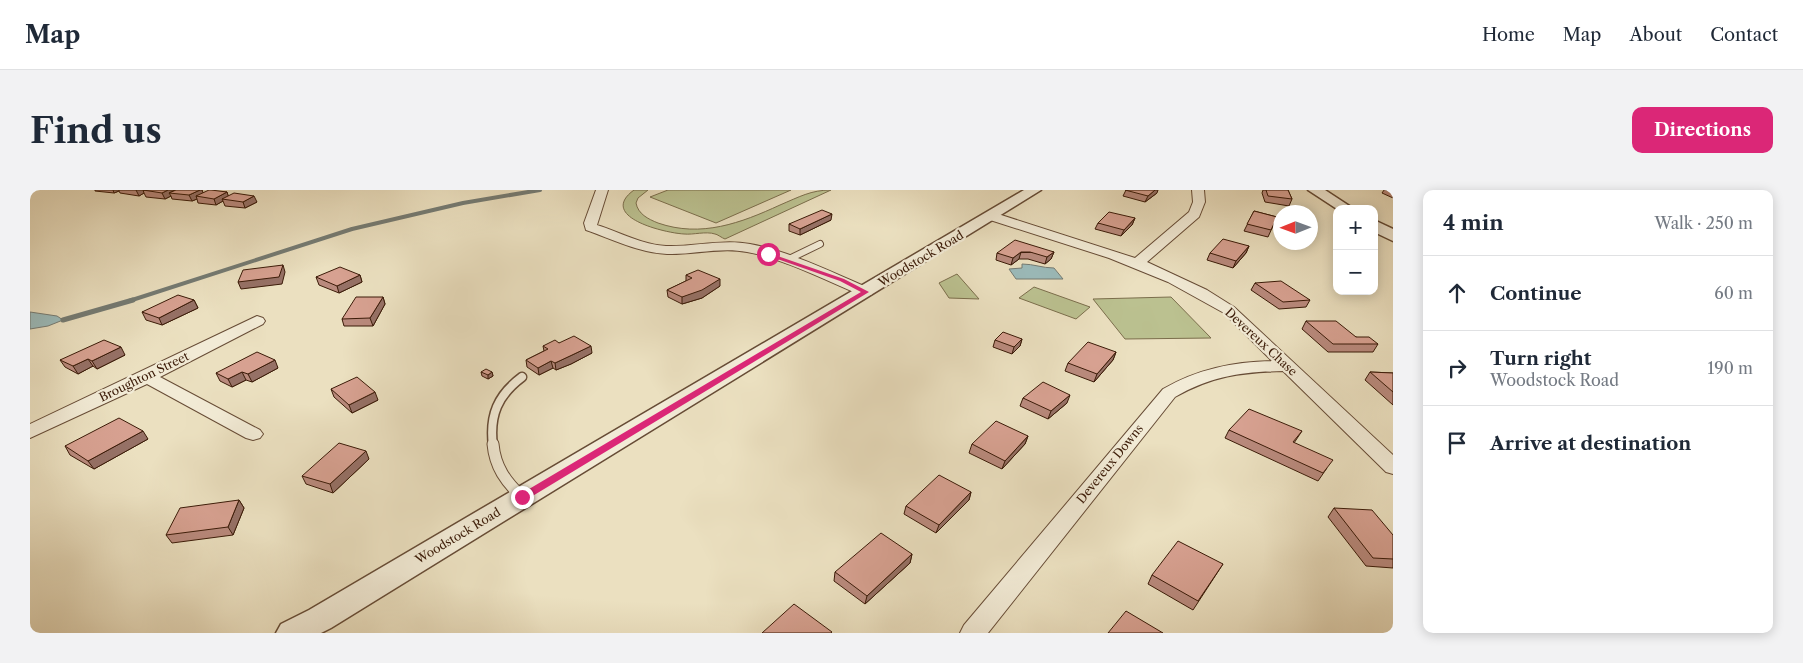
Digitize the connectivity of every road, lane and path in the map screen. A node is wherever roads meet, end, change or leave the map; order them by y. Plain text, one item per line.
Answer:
1 (602, 190) edge
2 (1034, 190) edge
3 (1198, 190) edge
4 (1315, 190) edge
5 (1340, 205) edge
6 (992, 216) junction
7 (1378, 227) edge
8 (1393, 236) edge
9 (820, 244) dead end
10 (787, 260) junction
11 (1138, 262) junction
12 (866, 292) junction
13 (257, 321) dead end
14 (1288, 366) junction
15 (147, 377) junction
16 (522, 377) dead end
17 (30, 432) edge
18 (253, 434) dead end
19 (1393, 467) edge
20 (522, 497) junction
21 (292, 633) edge
22 (974, 633) edge

1 - 10 street
2 - 6 street, Woodstock Road
3 - 11 street
4 - 5 street
6 - 11 street, Devereux Chase
6 - 12 street, Woodstock Road
7 - 8 street
9 - 10 lane
10 - 12 street
11 - 14 street, Devereux Chase
12 - 20 street, Woodstock Road
13 - 15 street, Broughton Street
14 - 19 street, Devereux Chase
14 - 22 street, Devereux Downs
15 - 17 street, Broughton Street
15 - 18 street
16 - 20 lane
20 - 21 street, Woodstock Road

